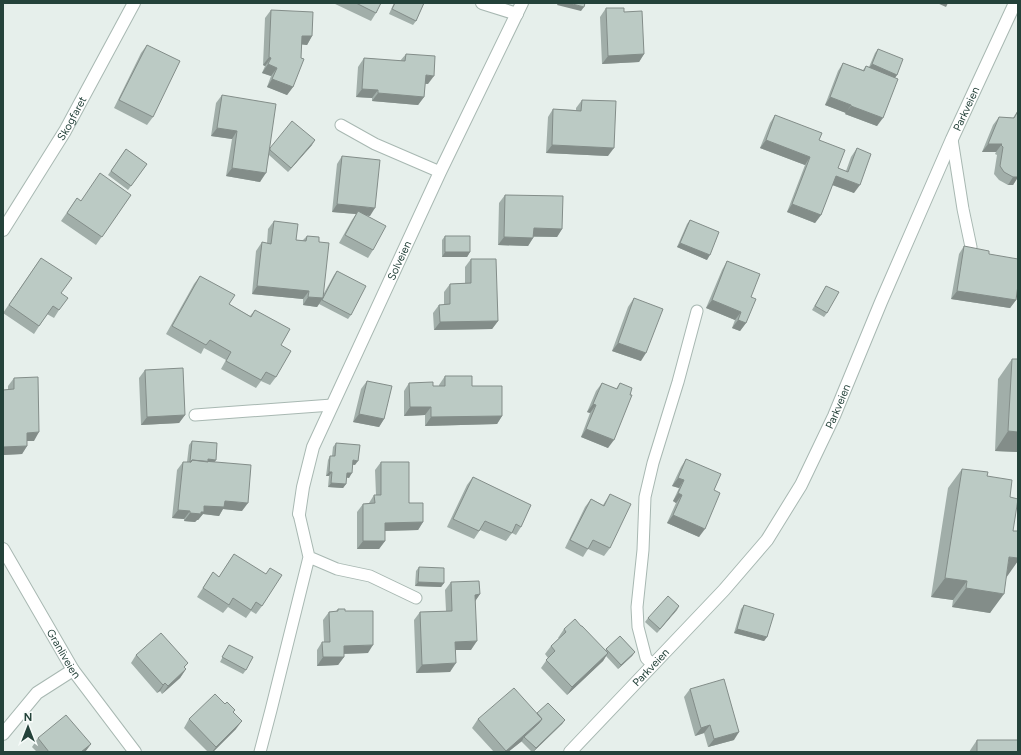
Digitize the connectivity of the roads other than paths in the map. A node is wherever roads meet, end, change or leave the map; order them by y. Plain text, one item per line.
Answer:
1 (134, 3) edge
2 (482, 3) edge
3 (1015, 3) edge
4 (519, 8) edge
5 (341, 125) dead end
6 (952, 138) junction
7 (440, 172) junction
8 (3, 230) edge
9 (971, 247) edge
10 (697, 311) dead end
11 (332, 405) junction
12 (196, 415) dead end
13 (299, 514) joint
14 (3, 549) edge
15 (309, 557) junction
16 (416, 598) dead end
17 (653, 665) junction
18 (73, 670) junction
19 (3, 734) edge
20 (135, 752) edge
21 (260, 752) edge
22 (570, 752) edge

1 - 8 street, Skogfaret
2 - 4 street, Solveien
3 - 6 street, Parkveien
4 - 7 street, Solveien
5 - 7 lane
6 - 9 lane
6 - 17 street, Parkveien
7 - 11 street, Solveien
10 - 17 lane
11 - 12 lane
11 - 13 street, Solveien
13 - 15 lane
14 - 18 street, Granliveien
15 - 16 lane
15 - 21 lane
17 - 22 street, Parkveien
18 - 19 street
18 - 20 street, Granliveien

